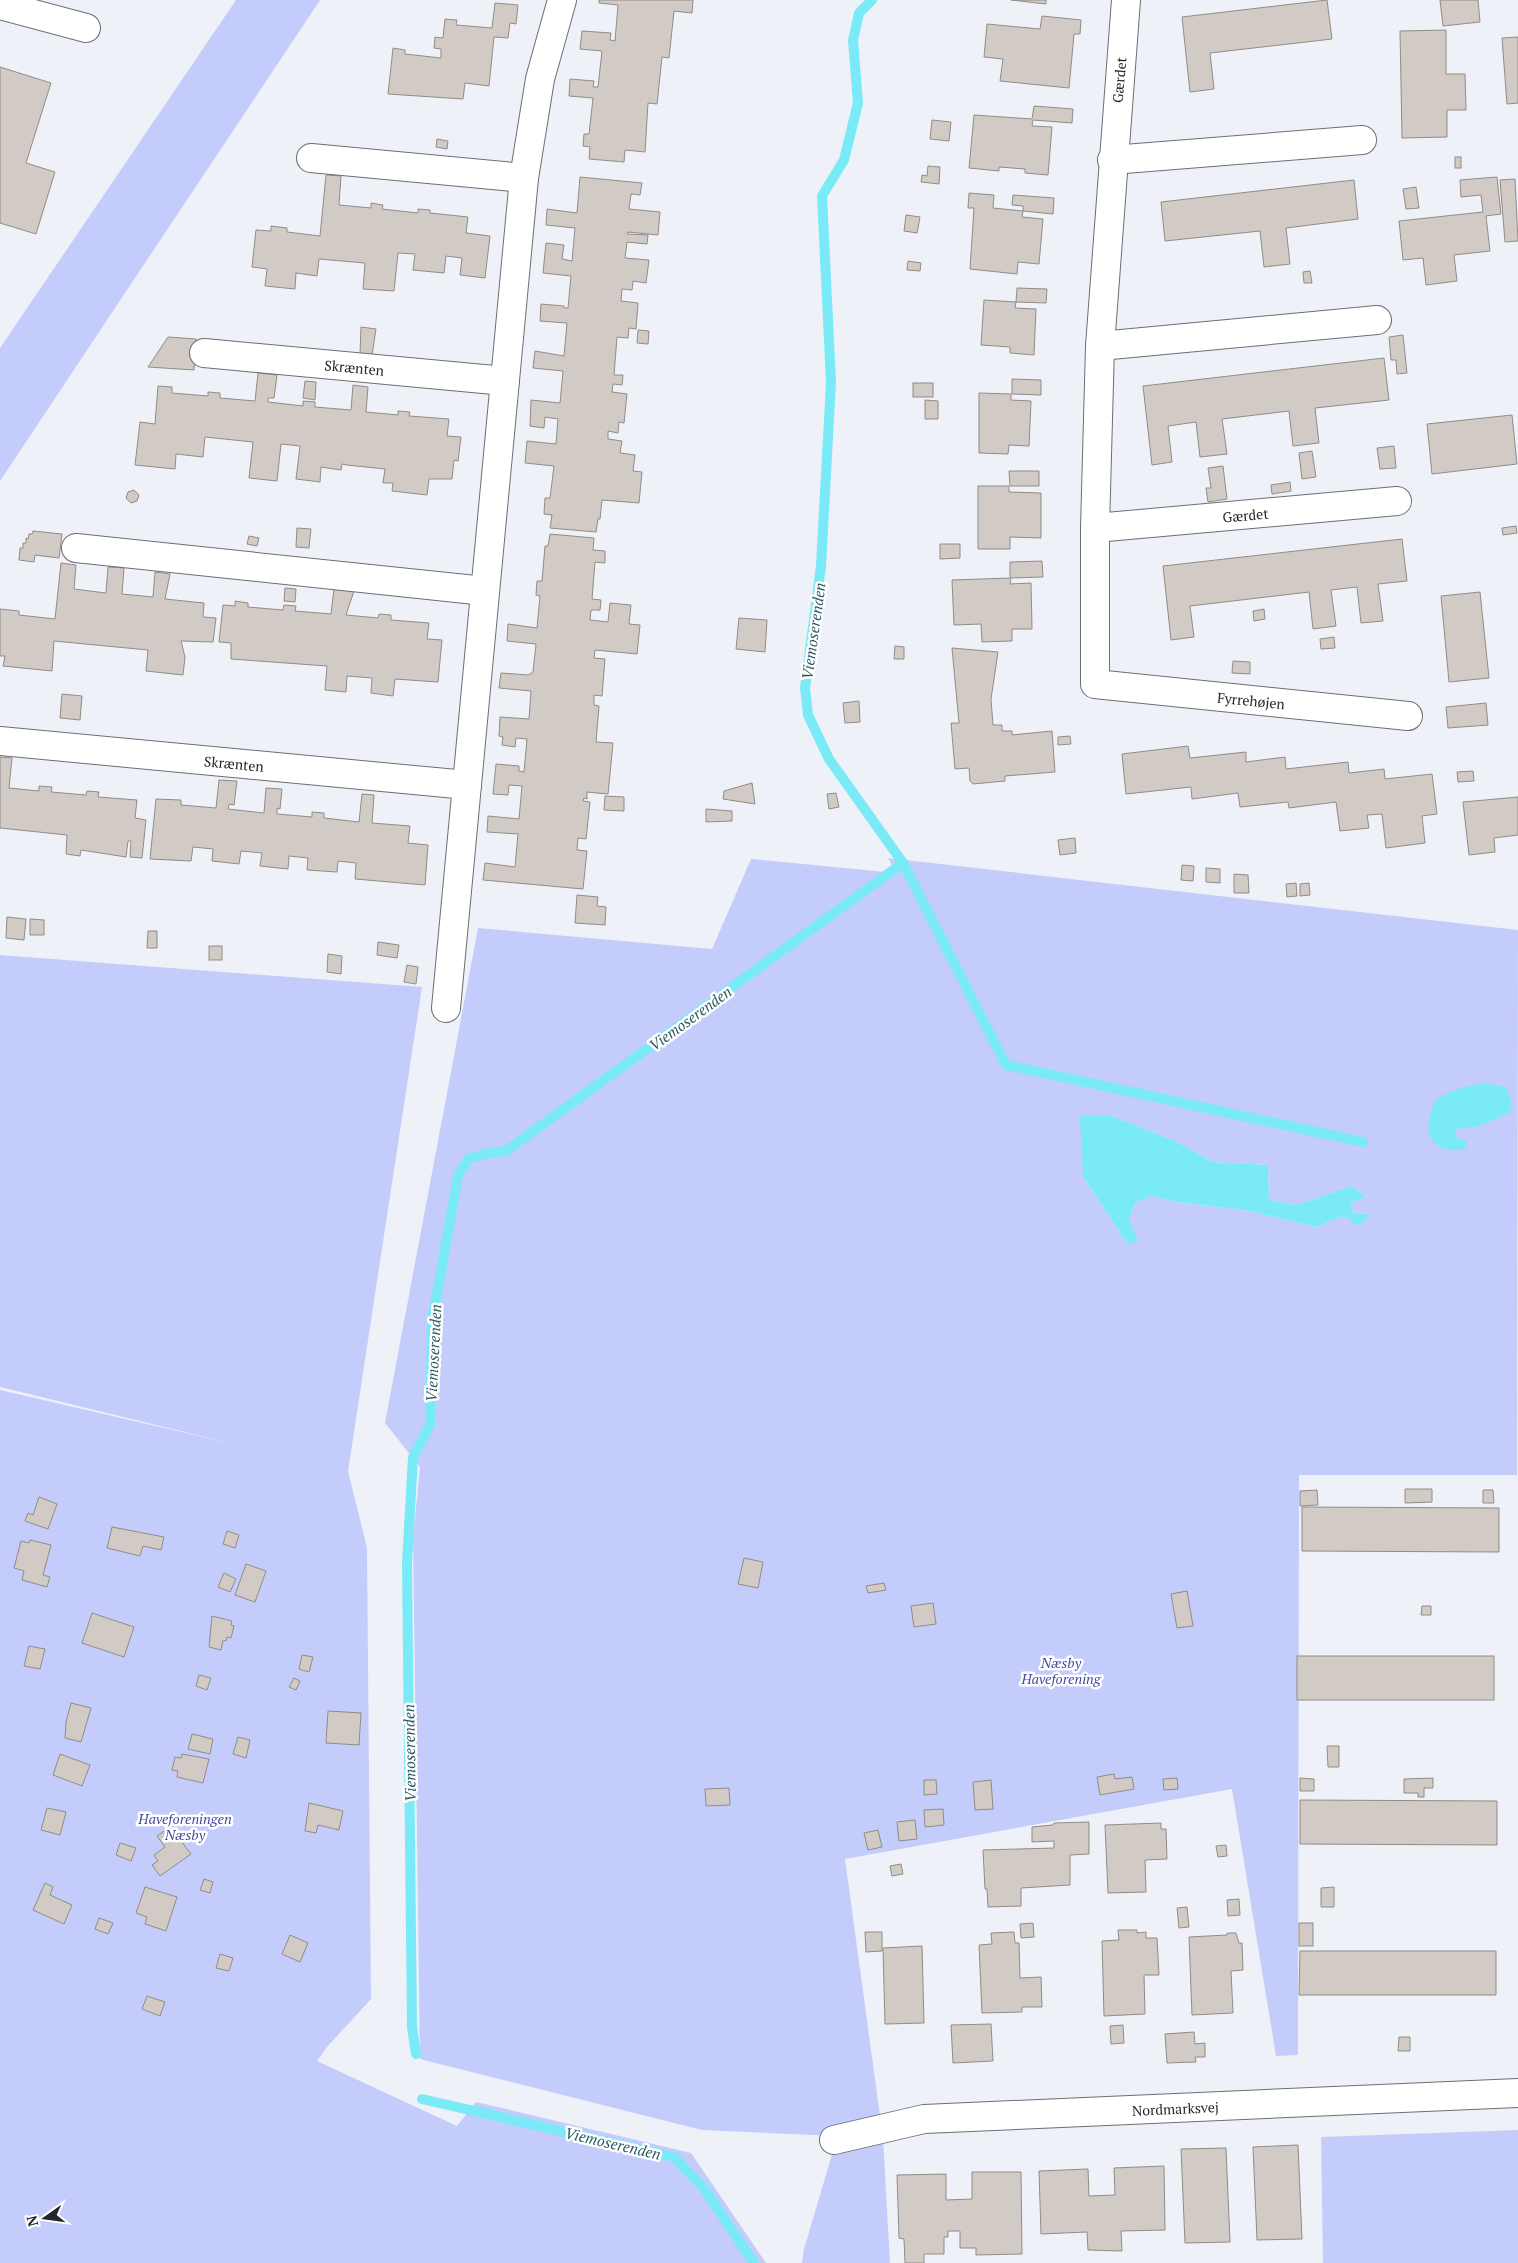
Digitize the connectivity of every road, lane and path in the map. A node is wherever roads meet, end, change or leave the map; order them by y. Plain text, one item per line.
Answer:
1 (562, 0) edge
2 (1126, 0) edge
3 (0, 5) edge
4 (86, 28) dead end
5 (1362, 140) dead end
6 (311, 158) dead end
7 (1112, 160) junction
8 (524, 178) junction
9 (1377, 320) dead end
10 (1100, 346) junction
11 (204, 353) dead end
12 (505, 381) junction
13 (1397, 501) dead end
14 (1094, 528) junction
15 (76, 548) dead end
16 (485, 591) junction
17 (1095, 684) joint
18 (1408, 716) dead end
19 (0, 741) edge
20 (467, 785) junction
21 (446, 1008) dead end
22 (1518, 2093) edge
23 (834, 2140) dead end

1 - 8 street
2 - 7 street, Gærdet
3 - 4 street
5 - 7 street
6 - 8 street
7 - 10 street, Gærdet
8 - 12 street
9 - 10 street
10 - 14 street, Gærdet
11 - 12 street, Skrænten
12 - 16 street
13 - 14 street, Gærdet
14 - 17 street, Gærdet
15 - 16 street
16 - 20 street
17 - 18 street, Fyrrehøjen
19 - 20 street, Skrænten
20 - 21 street
22 - 23 street, Nordmarksvej

